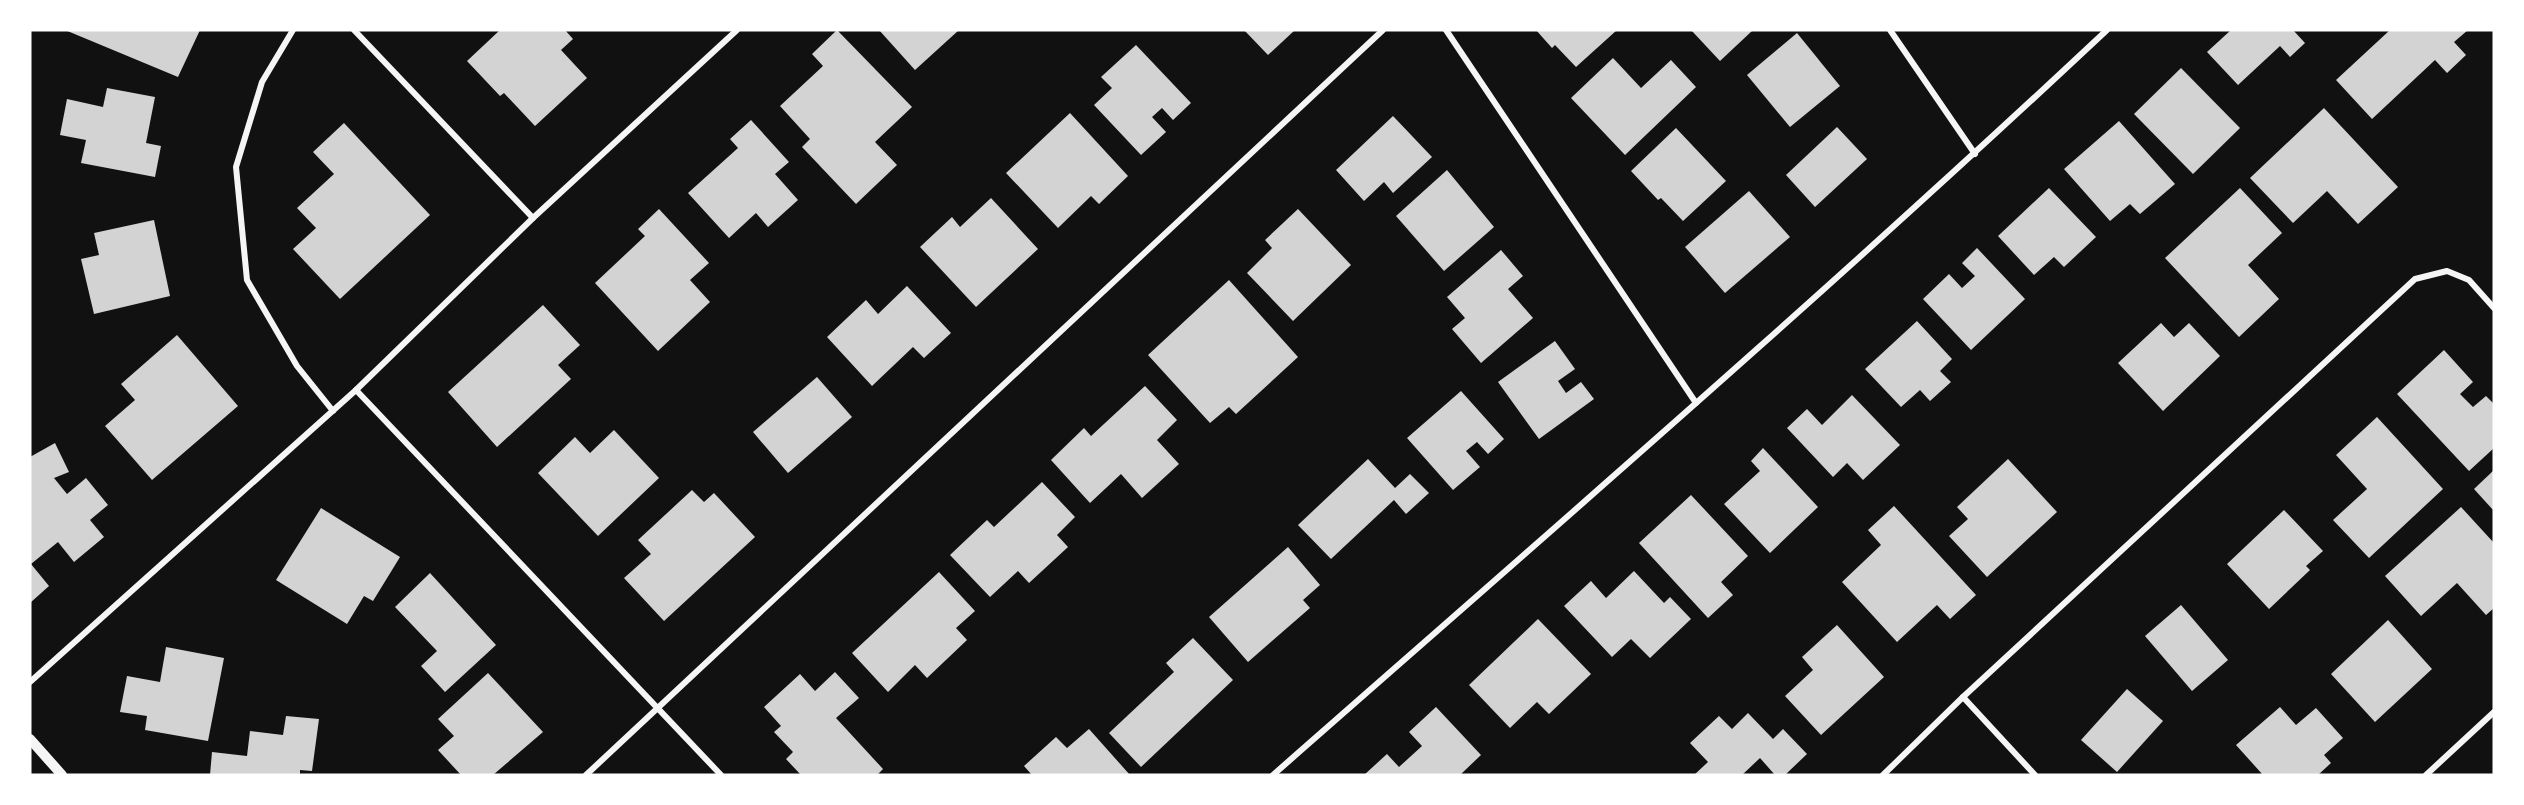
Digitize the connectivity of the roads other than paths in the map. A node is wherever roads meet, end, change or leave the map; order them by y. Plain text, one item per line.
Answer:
1 (293, 30) edge
2 (354, 30) edge
3 (737, 30) edge
4 (1383, 30) edge
5 (1446, 30) edge
6 (1890, 30) edge
7 (2107, 30) edge
8 (1975, 154) junction
9 (533, 218) junction
10 (2494, 308) edge
11 (356, 390) junction
12 (1696, 403) junction
13 (333, 411) junction
14 (30, 682) edge
15 (1963, 698) junction
16 (658, 708) junction
17 (2494, 712) edge
18 (30, 739) edge
19 (62, 775) edge
20 (586, 775) edge
21 (721, 775) edge
22 (1273, 775) edge
23 (1883, 775) edge
24 (2035, 775) edge
25 (2426, 775) edge

1 - 13 street
2 - 9 street
3 - 9 street
4 - 16 street
5 - 12 street
6 - 8 street
7 - 8 street
8 - 12 street
9 - 11 street
10 - 15 street
11 - 13 street
11 - 16 street
12 - 22 street
13 - 14 street
15 - 23 street
15 - 24 street
16 - 20 street
16 - 21 street
17 - 25 street
18 - 19 street

